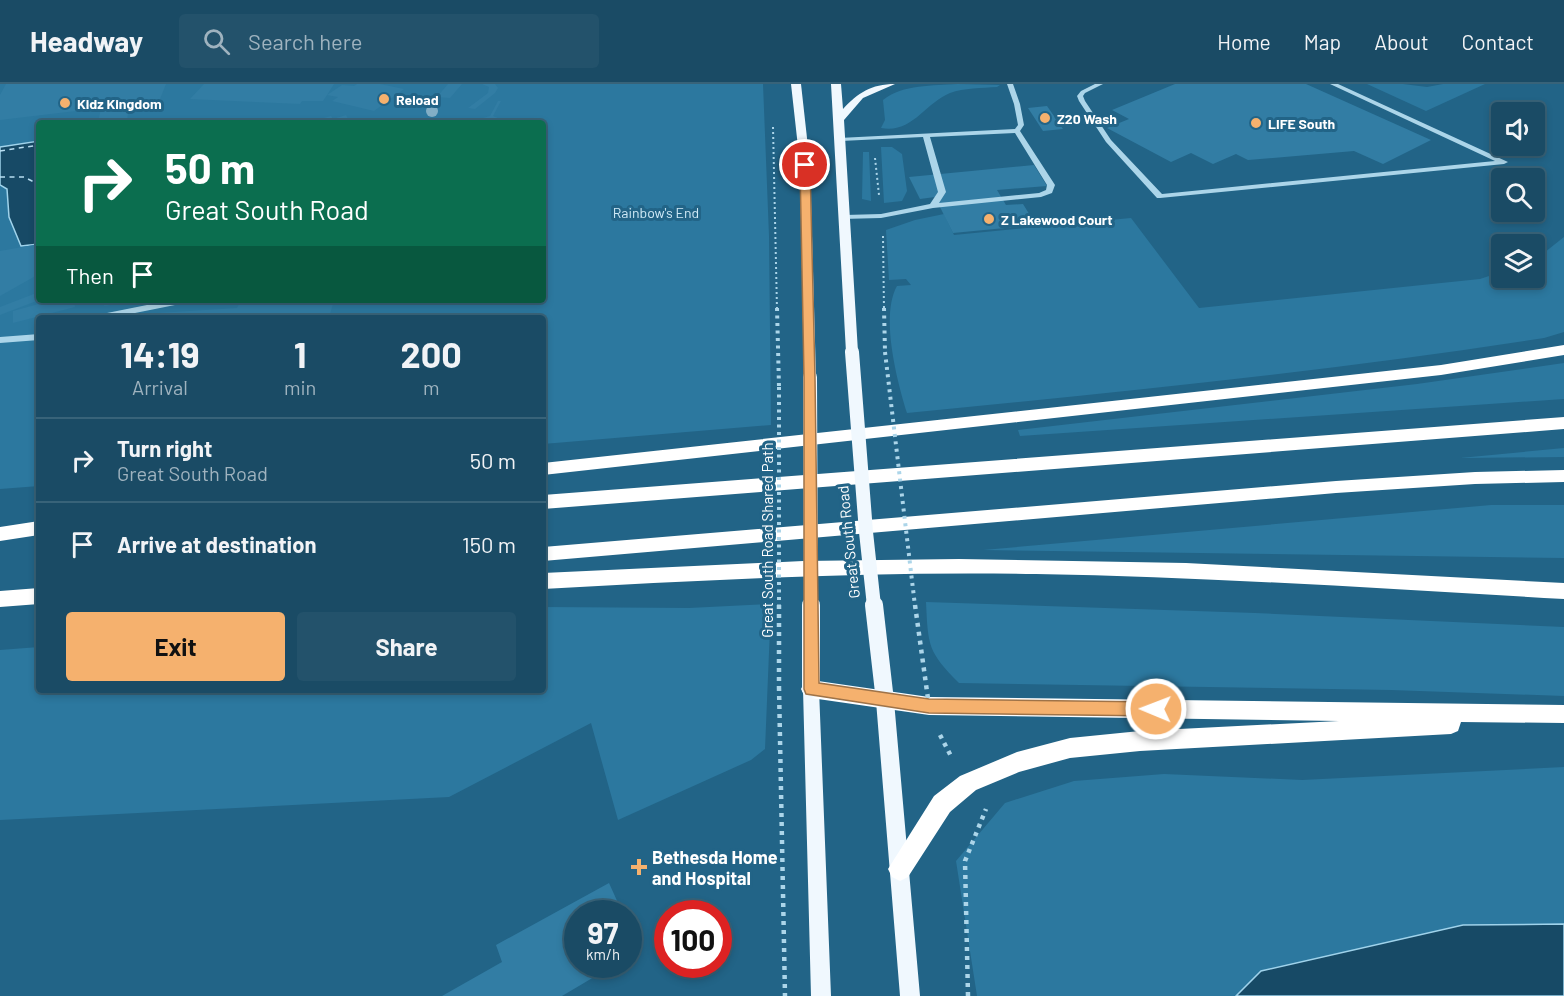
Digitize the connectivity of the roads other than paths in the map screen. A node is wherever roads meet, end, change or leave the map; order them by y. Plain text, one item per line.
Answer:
1 (796, 84) edge
2 (836, 84) edge
3 (890, 84) edge
4 (1010, 84) edge
5 (1100, 84) edge
6 (1333, 84) edge
7 (1084, 86) edge
8 (839, 119) junction
9 (1017, 131) junction
10 (926, 136) junction
11 (841, 139) junction
12 (933, 206) junction
13 (845, 217) junction
14 (170, 303) edge
15 (112, 315) edge
16 (36, 337) edge
17 (0, 340) edge
18 (1564, 350) edge
19 (1564, 423) edge
20 (546, 469) edge
21 (1564, 476) edge
22 (546, 501) edge
23 (36, 528) edge
24 (0, 534) edge
25 (36, 540) edge
26 (0, 543) edge
27 (546, 554) edge
28 (546, 581) edge
29 (1564, 591) edge
30 (36, 598) edge
31 (0, 600) edge
32 (811, 689) junction
33 (885, 701) junction
34 (1564, 716) edge
35 (900, 869) junction
36 (821, 996) edge
37 (910, 996) edge

1 - 32 main road, bridge
2 - 8 main road, Great South Road
3 - 8 main road
4 - 9 lane
5 - 7 lane
6 - 7 lane
8 - 11 main road, Great South Road
9 - 10 lane
9 - 12 lane
10 - 11 lane
10 - 12 lane
11 - 13 main road, Great South Road
12 - 13 lane
13 - 33 main road, Great South Road, bridge
14 - 15 lane
16 - 17 lane
18 - 20 highway
19 - 22 highway
21 - 27 highway
23 - 24 highway
25 - 26 highway
28 - 29 highway
30 - 31 highway
32 - 33 highway
32 - 36 main road
33 - 34 highway
33 - 35 main road, Great South Road
34 - 35 highway
35 - 37 main road, Great South Road

